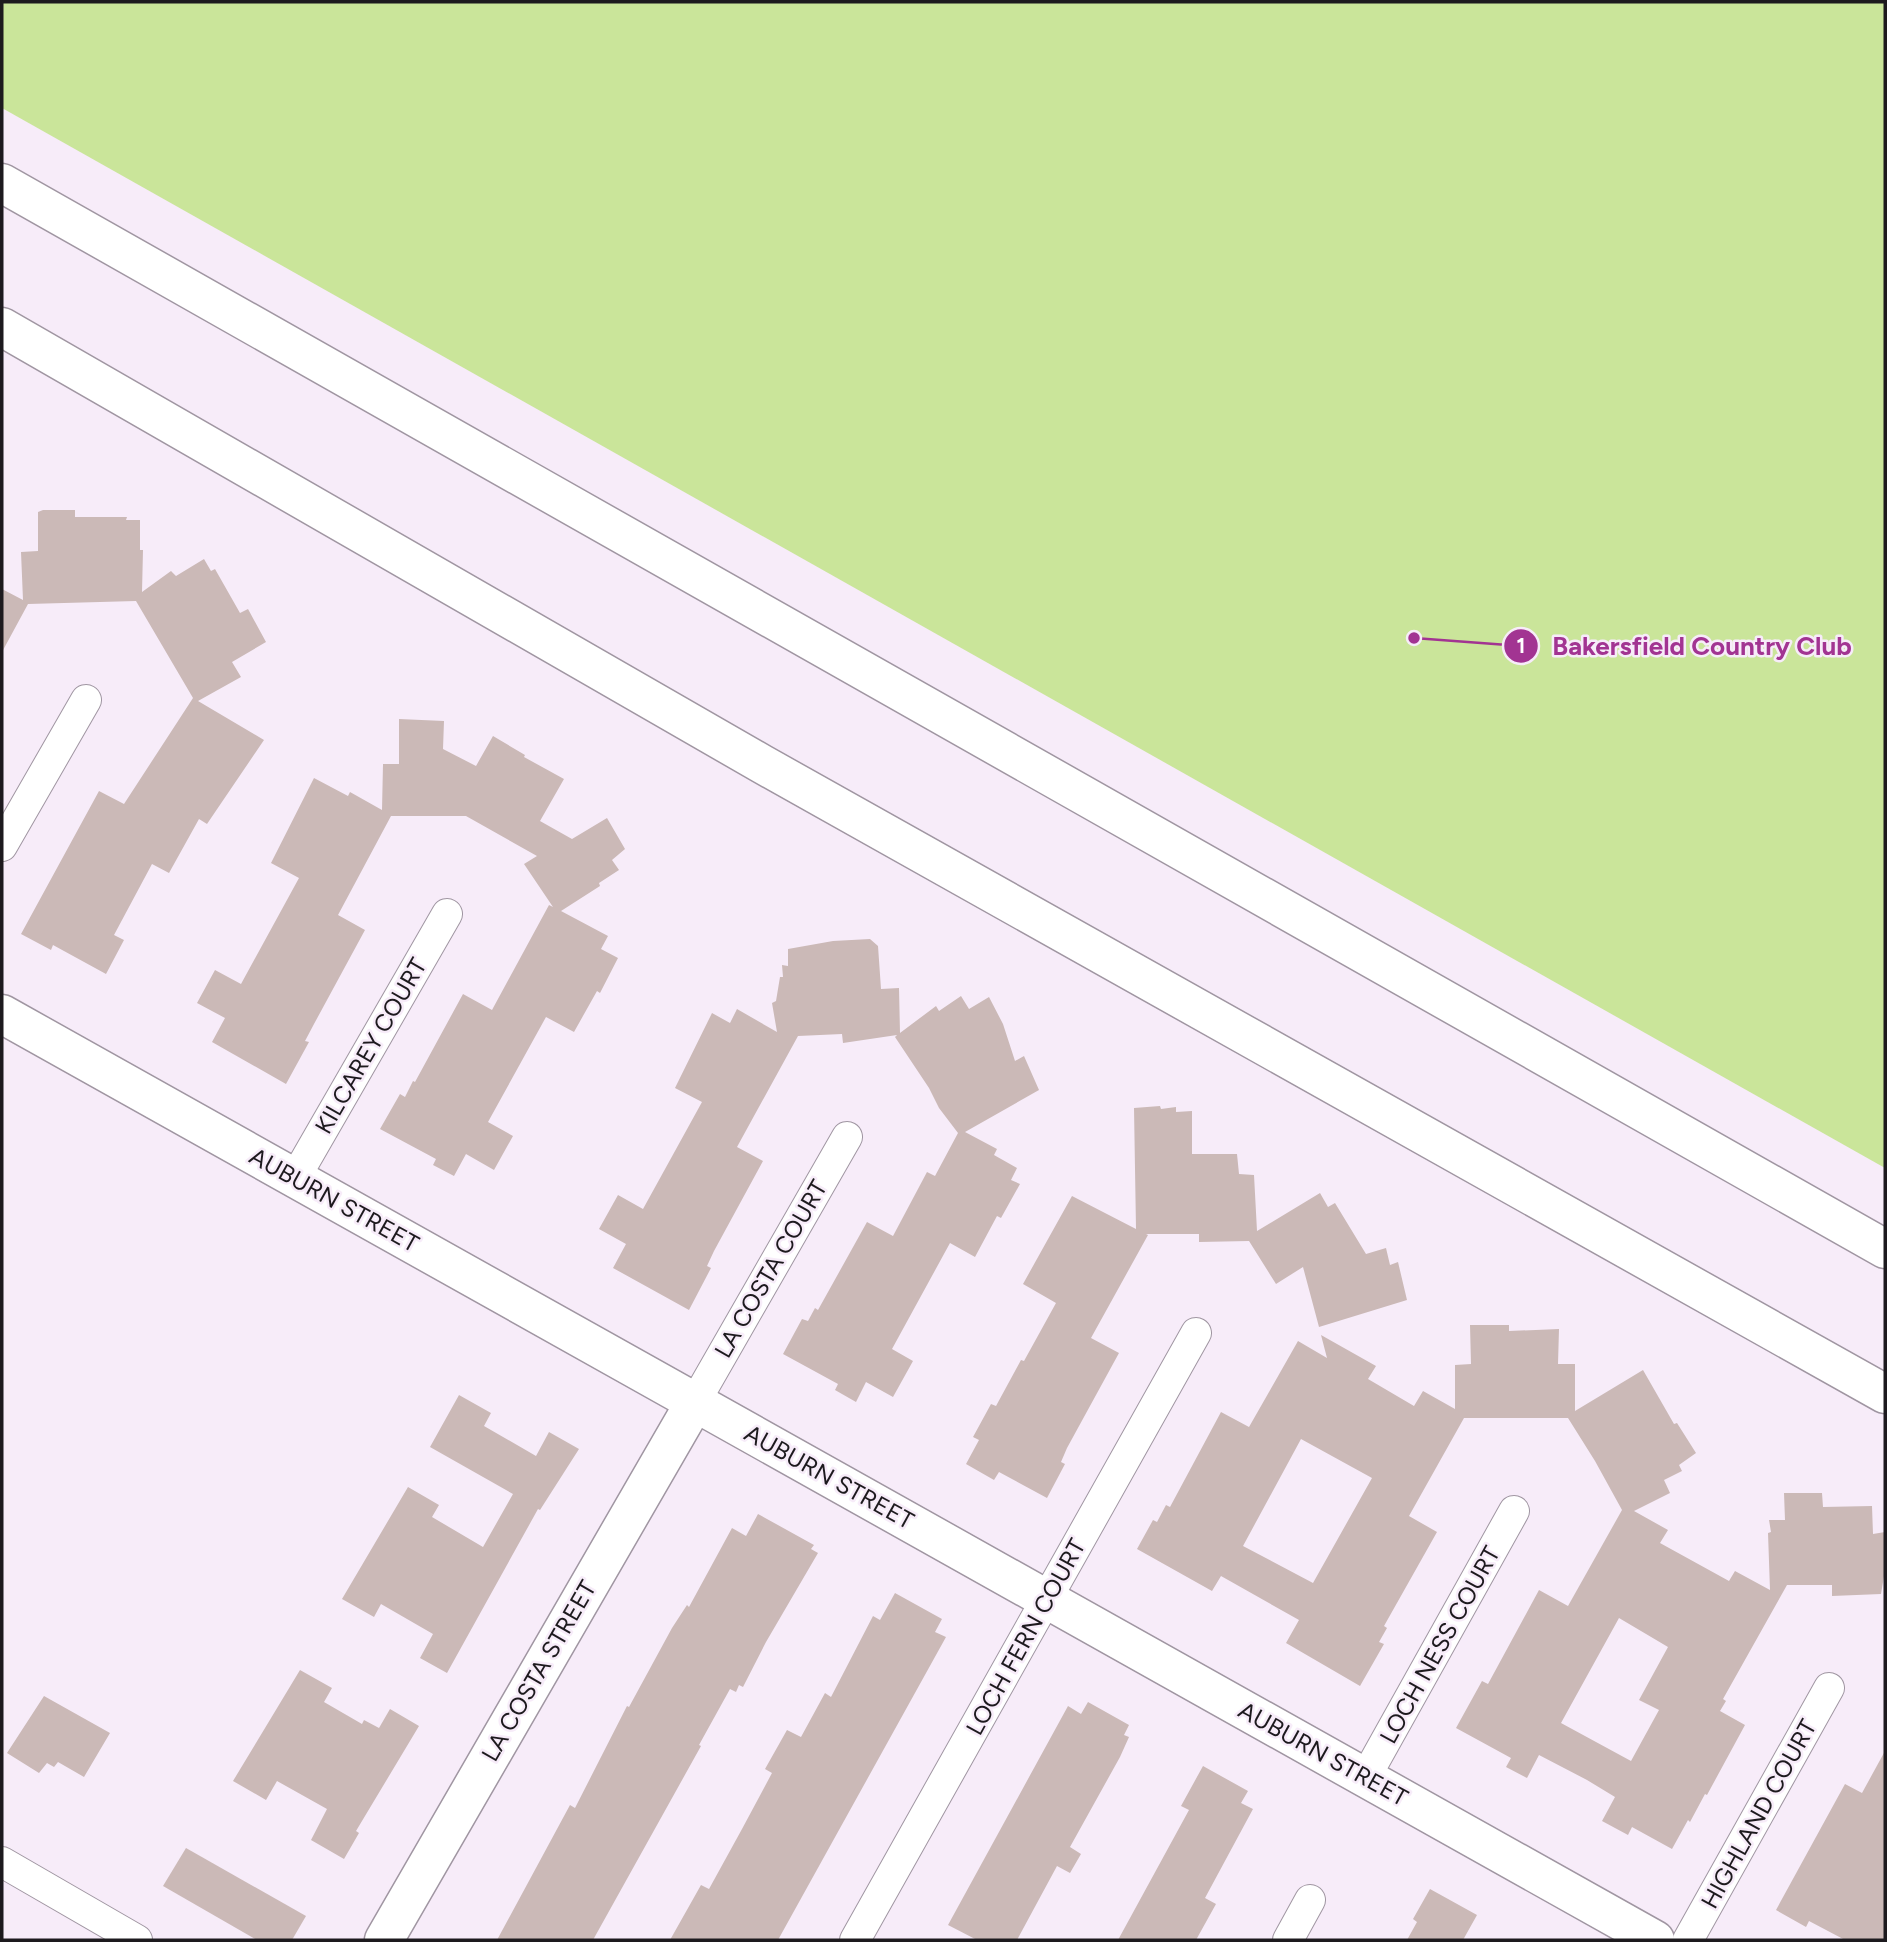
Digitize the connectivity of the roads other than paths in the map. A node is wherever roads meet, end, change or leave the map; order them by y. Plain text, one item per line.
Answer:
1 (2, 183) edge
2 (2, 327) edge
3 (86, 700) dead end
4 (2, 846) edge
5 (447, 914) dead end
6 (2, 1014) edge
7 (847, 1137) dead end
8 (295, 1178) junction
9 (1885, 1249) edge
10 (1196, 1333) dead end
11 (1885, 1394) edge
12 (695, 1402) junction
13 (1514, 1511) dead end
14 (1046, 1600) junction
15 (1829, 1688) dead end
16 (1365, 1778) junction
17 (2, 1862) edge
18 (1310, 1900) dead end
19 (137, 1940) edge
20 (384, 1940) edge
21 (855, 1940) edge
22 (1288, 1940) edge
23 (1655, 1940) edge
24 (1688, 1940) edge

1 - 9 main road
2 - 11 main road
3 - 4 street
5 - 8 street, KILCAREY COURT
6 - 8 main road, AUBURN STREET
7 - 12 street, LA COSTA COURT
8 - 12 main road, AUBURN STREET
10 - 14 street, LOCH FERN COURT
12 - 14 main road, AUBURN STREET
12 - 20 main road, LA COSTA STREET
13 - 16 street, LOCH NESS COURT
14 - 16 main road, AUBURN STREET
14 - 21 street, LOCH FERN COURT
15 - 24 street, HIGHLAND COURT
16 - 23 main road, AUBURN STREET
17 - 19 street
18 - 22 street

